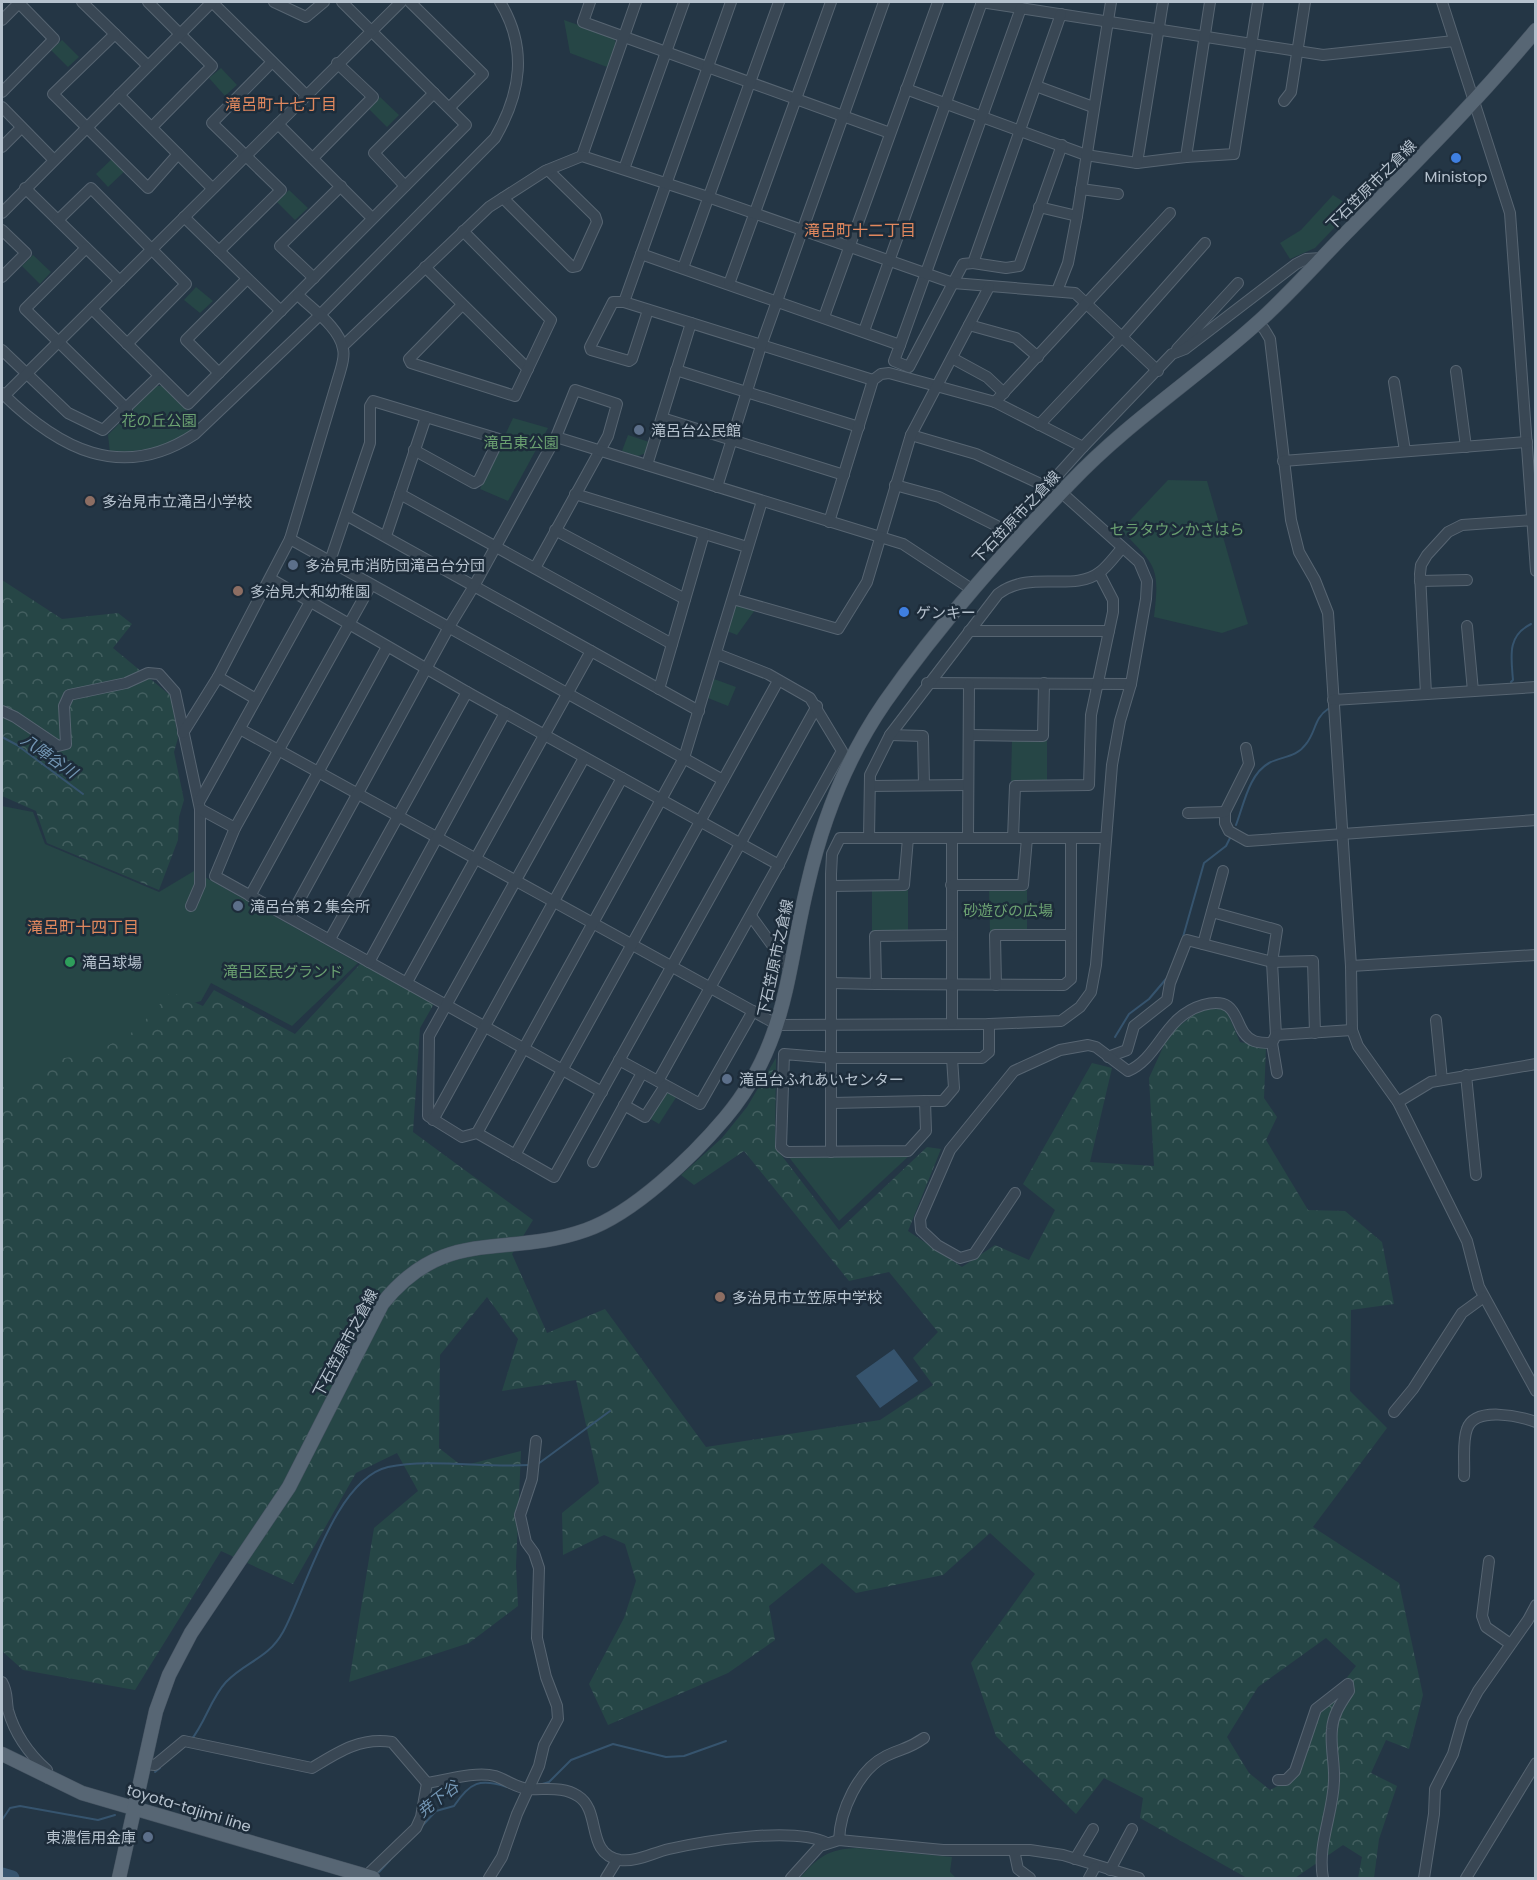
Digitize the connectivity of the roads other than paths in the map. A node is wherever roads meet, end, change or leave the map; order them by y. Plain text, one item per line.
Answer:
1 (20, 2) edge
2 (148, 2) edge
3 (212, 2) edge
4 (274, 2) edge
5 (324, 2) edge
6 (342, 2) edge
7 (401, 2) edge
8 (410, 2) edge
9 (500, 2) edge
10 (590, 2) edge
11 (636, 2) edge
12 (684, 2) edge
13 (731, 2) edge
14 (779, 2) edge
15 (831, 2) edge
16 (884, 2) edge
17 (938, 2) edge
18 (981, 2) edge
19 (1111, 2) edge
20 (1163, 2) edge
21 (1210, 2) edge
22 (1258, 2) edge
23 (1305, 2) edge
24 (1442, 2) edge
25 (87, 3) edge
26 (1021, 8) junction
27 (1061, 14) junction
28 (2, 20) edge
29 (1107, 22) junction
30 (1159, 28) junction
31 (372, 30) junction
32 (1536, 30) edge
33 (115, 34) junction
34 (179, 35) junction
35 (1205, 36) junction
36 (624, 37) junction
37 (1454, 40) junction
38 (1251, 44) junction
39 (1297, 51) junction
40 (666, 52) junction
41 (272, 62) junction
42 (337, 63) junction
43 (147, 65) junction
44 (707, 67) junction
45 (750, 82) junction
46 (1036, 86) junction
47 (906, 89) junction
48 (2, 92) edge
49 (434, 93) junction
50 (305, 94) junction
51 (119, 95) junction
52 (796, 99) junction
53 (1284, 101) dead end
54 (1475, 103) junction
55 (944, 104) junction
56 (2, 108) edge
57 (450, 108) junction
58 (1093, 108) junction
59 (843, 116) junction
60 (983, 116) junction
61 (278, 124) junction
62 (86, 127) junction
63 (152, 127) junction
64 (21, 128) junction
65 (1020, 130) junction
66 (890, 133) junction
67 (1062, 145) junction
68 (2, 147) edge
69 (178, 154) junction
70 (1086, 155) junction
71 (246, 156) junction
72 (582, 156) junction
73 (1186, 157) junction
74 (313, 158) junction
75 (53, 159) junction
76 (1137, 163) junction
77 (624, 169) junction
78 (548, 170) junction
79 (666, 184) junction
80 (341, 186) junction
81 (405, 186) junction
82 (25, 188) junction
83 (212, 188) junction
84 (1081, 189) junction
85 (1118, 194) dead end
86 (708, 197) junction
87 (503, 198) junction
88 (1039, 207) junction
89 (2, 213) edge
90 (755, 213) junction
91 (1170, 213) dead end
92 (1077, 216) junction
93 (184, 217) junction
94 (372, 218) junction
95 (58, 220) junction
96 (2, 230) edge
97 (802, 230) junction
98 (463, 231) junction
99 (1205, 243) dead end
100 (849, 246) junction
101 (86, 248) junction
102 (152, 249) junction
103 (219, 250) junction
104 (641, 254) junction
105 (1321, 258) junction
106 (889, 260) junction
107 (973, 263) junction
108 (425, 267) junction
109 (683, 268) junction
110 (926, 273) junction
111 (2, 277) edge
112 (314, 278) junction
113 (247, 279) junction
114 (120, 281) junction
115 (953, 283) junction
116 (1238, 283) dead end
117 (729, 284) junction
118 (989, 286) junction
119 (1057, 291) junction
120 (298, 295) junction
121 (777, 301) junction
122 (624, 302) junction
123 (1088, 304) junction
124 (462, 305) junction
125 (92, 309) junction
126 (648, 310) junction
127 (280, 311) junction
128 (319, 316) junction
129 (824, 316) junction
130 (691, 323) junction
131 (1257, 323) junction
132 (969, 325) junction
133 (864, 331) junction
134 (1121, 338) junction
135 (60, 342) junction
136 (127, 344) junction
137 (760, 345) junction
138 (900, 345) junction
139 (343, 346) junction
140 (2, 350) edge
141 (1172, 354) junction
142 (1038, 357) junction
143 (952, 358) junction
144 (528, 369) junction
145 (676, 370) junction
146 (1158, 371) junction
147 (1456, 371) dead end
148 (219, 373) junction
149 (27, 375) junction
150 (158, 377) junction
151 (873, 380) junction
152 (1395, 382) dead end
153 (937, 386) junction
154 (746, 393) junction
155 (1004, 393) junction
156 (3, 394) edge
157 (995, 402) junction
158 (126, 409) junction
159 (426, 417) junction
160 (662, 418) junction
161 (1039, 425) junction
162 (859, 427) junction
163 (911, 435) junction
164 (556, 437) junction
165 (731, 439) junction
166 (1527, 442) junction
167 (1083, 447) junction
168 (1466, 447) junction
169 (414, 450) junction
170 (599, 450) junction
171 (1405, 451) junction
172 (1283, 461) junction
173 (646, 465) junction
174 (843, 475) junction
175 (895, 485) junction
176 (717, 487) junction
177 (1062, 493) junction
178 (400, 494) junction
179 (575, 494) junction
180 (762, 501) junction
181 (346, 515) junction
182 (1533, 520) junction
183 (829, 522) junction
184 (555, 530) junction
185 (704, 534) junction
186 (386, 536) junction
187 (879, 537) junction
188 (1019, 537) junction
189 (290, 539) junction
190 (495, 547) junction
191 (747, 547) junction
192 (1122, 548) junction
193 (330, 561) junction
194 (535, 568) junction
195 (1536, 571) edge
196 (1099, 573) junction
197 (271, 579) junction
198 (1467, 580) dead end
199 (1420, 582) junction
200 (371, 585) junction
201 (474, 586) junction
202 (973, 590) junction
203 (685, 599) junction
204 (733, 599) junction
205 (310, 602) junction
206 (349, 624) junction
207 (1467, 626) dead end
208 (449, 627) junction
209 (969, 631) junction
210 (1109, 631) junction
211 (672, 644) junction
212 (387, 647) junction
213 (591, 651) junction
214 (717, 654) junction
215 (426, 669) junction
216 (218, 677) junction
217 (778, 681) junction
218 (927, 683) junction
219 (1044, 683) junction
220 (1098, 683) junction
221 (969, 684) junction
222 (1131, 684) junction
223 (1536, 687) edge
224 (659, 688) junction
225 (1473, 691) junction
226 (467, 692) junction
227 (568, 693) junction
228 (1426, 694) junction
229 (255, 699) junction
230 (1333, 700) junction
231 (817, 706) junction
232 (2, 711) edge
233 (699, 711) junction
234 (505, 713) junction
235 (240, 729) junction
236 (183, 732) junction
237 (545, 734) junction
238 (890, 735) junction
239 (969, 735) junction
240 (1246, 748) dead end
241 (279, 749) junction
242 (846, 757) junction
243 (584, 758) junction
244 (684, 758) junction
245 (319, 772) junction
246 (622, 778) junction
247 (723, 780) junction
248 (924, 785) junction
249 (968, 785) junction
250 (870, 786) junction
251 (359, 793) junction
252 (663, 799) junction
253 (199, 805) junction
254 (1225, 812) junction
255 (1188, 813) dead end
256 (399, 815) junction
257 (1536, 820) edge
258 (700, 821) junction
259 (235, 828) junction
260 (1341, 834) junction
261 (438, 837) junction
262 (869, 838) junction
263 (908, 838) junction
264 (952, 838) junction
265 (968, 838) junction
266 (1013, 838) junction
267 (1027, 838) junction
268 (1071, 838) junction
269 (1106, 838) junction
270 (740, 842) junction
271 (477, 858) junction
272 (779, 865) junction
273 (1223, 871) dead end
274 (515, 881) junction
275 (951, 885) junction
276 (831, 886) junction
277 (250, 896) junction
278 (554, 902) junction
279 (191, 906) dead end
280 (1212, 912) junction
281 (752, 916) junction
282 (290, 917) junction
283 (593, 924) junction
284 (1070, 935) junction
285 (951, 936) junction
286 (330, 939) junction
287 (1203, 944) junction
288 (632, 945) junction
289 (1536, 955) edge
290 (369, 962) junction
291 (1272, 962) junction
292 (1351, 966) junction
293 (671, 967) junction
294 (791, 971) junction
295 (407, 982) junction
296 (831, 983) junction
297 (876, 984) junction
298 (952, 985) junction
299 (996, 985) junction
300 (711, 989) junction
301 (446, 1005) junction
302 (753, 1011) junction
303 (1436, 1020) dead end
304 (952, 1023) junction
305 (832, 1024) junction
306 (989, 1024) junction
307 (778, 1025) junction
308 (486, 1026) junction
309 (1352, 1030) junction
310 (1315, 1033) junction
311 (1274, 1039) junction
312 (524, 1048) junction
313 (1108, 1057) junction
314 (833, 1058) junction
315 (952, 1058) junction
316 (619, 1060) junction
317 (1536, 1064) edge
318 (563, 1069) junction
319 (642, 1073) junction
320 (1276, 1073) dead end
321 (1466, 1075) junction
322 (1442, 1080) junction
323 (662, 1083) junction
324 (602, 1092) junction
325 (924, 1101) junction
326 (1398, 1102) junction
327 (832, 1103) junction
328 (624, 1106) junction
329 (434, 1120) junction
330 (477, 1133) junction
331 (831, 1152) junction
332 (515, 1155) junction
333 (592, 1162) dead end
334 (1476, 1175) dead end
335 (1015, 1193) dead end
336 (1484, 1297) junction
337 (1536, 1391) edge
338 (1394, 1412) dead end
339 (1536, 1422) edge
340 (536, 1441) dead end
341 (1464, 1476) dead end
342 (1490, 1561) dead end
343 (1536, 1605) edge
344 (1509, 1643) junction
345 (2, 1682) edge
346 (924, 1737) dead end
347 (2, 1754) edge
348 (1536, 1762) edge
349 (144, 1764) junction
350 (48, 1778) junction
351 (1278, 1780) dead end
352 (427, 1783) junction
353 (530, 1789) junction
354 (134, 1809) junction
355 (1093, 1829) dead end
356 (1132, 1829) dead end
357 (839, 1840) junction
358 (826, 1843) junction
359 (1014, 1850) junction
360 (1075, 1859) junction
361 (617, 1860) junction
362 (1095, 1867) junction
363 (1110, 1870) junction
364 (370, 1877) edge
365 (119, 1878) edge
366 (489, 1878) edge
367 (606, 1878) edge
368 (791, 1878) edge
369 (1030, 1878) edge
370 (1089, 1878) edge
371 (1139, 1878) edge
372 (1323, 1878) edge
373 (1424, 1878) edge
374 (1466, 1878) edge

1 - 28 street
1 - 48 street
2 - 34 street
3 - 34 street
3 - 41 street
4 - 5 street
6 - 31 street
7 - 31 street
8 - 57 street
9 - 128 street
10 - 36 street
11 - 36 street
12 - 40 street
13 - 44 street
14 - 45 street
15 - 52 street
16 - 59 street
17 - 47 street
18 - 26 street
18 - 55 street
19 - 29 street
20 - 30 street
21 - 35 street
22 - 38 street
23 - 39 street
24 - 37 street
25 - 33 street
26 - 27 street
26 - 60 street
27 - 29 street
27 - 46 street
29 - 30 street
29 - 58 street
30 - 35 street
30 - 76 street
31 - 42 street
31 - 49 street
32 - 54 main road, 下石笠原市之倉線
33 - 43 street
33 - 62 street
34 - 43 street
34 - 63 street
35 - 38 street
35 - 73 street
36 - 40 street
36 - 72 street
37 - 39 street
37 - 54 street
38 - 39 street
38 - 73 street
39 - 53 street
40 - 44 street
40 - 77 street
41 - 50 street
41 - 71 street
42 - 50 street
42 - 74 street
43 - 51 street
44 - 45 street
44 - 79 street
45 - 52 street
45 - 86 street
46 - 58 street
46 - 65 street
47 - 55 street
47 - 66 street
49 - 57 street
49 - 81 street
50 - 61 street
51 - 62 street
51 - 63 street
52 - 59 street
52 - 90 street
54 - 105 main road, 下石笠原市之倉線
54 - 166 street
55 - 60 street
55 - 106 street
56 - 64 street
57 - 81 street
58 - 70 street
59 - 66 street
59 - 97 street
60 - 65 street
60 - 110 street
61 - 71 street
61 - 74 street
62 - 69 street
62 - 75 street
63 - 69 street
64 - 68 street
64 - 75 street
65 - 67 street
65 - 107 street
66 - 100 street
67 - 70 street
67 - 88 street
69 - 83 street
70 - 76 street
70 - 84 street
71 - 83 street
71 - 103 street
72 - 77 street
72 - 78 street
73 - 76 street
74 - 80 street
75 - 82 street
77 - 79 street
78 - 87 street
78 - 87 street
79 - 86 street
79 - 104 street
80 - 94 street
80 - 112 street
81 - 94 street
82 - 89 street
82 - 95 street
83 - 93 street
84 - 85 street
84 - 92 street
86 - 90 street
86 - 109 street
87 - 98 street
88 - 92 street
88 - 107 street
90 - 97 street
90 - 117 street
91 - 123 street
92 - 119 street
93 - 102 street
93 - 103 street
94 - 112 street
95 - 101 street
95 - 102 street
96 - 111 street
97 - 100 street
97 - 121 street
98 - 108 street
98 - 144 street
99 - 134 street
100 - 106 street
100 - 129 street
101 - 114 street
101 - 135 street
102 - 114 street
102 - 136 street
103 - 113 street
104 - 109 street
104 - 122 street
105 - 131 main road, 下石笠原市之倉線
105 - 141 street
106 - 110 street
106 - 133 street
107 - 115 street
108 - 124 street
108 - 139 street
109 - 117 street
110 - 115 street
110 - 138 street
112 - 120 street
113 - 127 street
113 - 148 street
114 - 125 street
115 - 118 street
115 - 138 street
116 - 141 street
117 - 121 street
118 - 119 street
118 - 132 street
119 - 123 street
120 - 127 street
120 - 128 street
121 - 129 street
121 - 137 street
122 - 126 street
122 - 126 street
123 - 134 street
123 - 142 street
124 - 144 street
124 - 144 street
125 - 135 street
125 - 136 street
126 - 130 street
127 - 148 street
128 - 139 street
128 - 156 street
129 - 133 street
130 - 137 street
130 - 145 street
131 - 172 street
131 - 177 main road, 下石笠原市之倉線
132 - 142 street
132 - 143 street
133 - 138 street
134 - 146 street
134 - 161 street
135 - 149 street
135 - 158 street
136 - 150 street
137 - 151 street
137 - 154 street
139 - 189 street
140 - 149 street
141 - 146 street
142 - 155 street
143 - 153 street
143 - 155 street
145 - 154 street
145 - 160 street
146 - 167 street
147 - 168 street
148 - 150 street
149 - 156 street
149 - 158 street
150 - 158 street
151 - 153 street
151 - 162 street
152 - 171 street
153 - 157 street
153 - 163 street
154 - 162 street
154 - 165 street
155 - 157 street
157 - 161 street
159 - 169 street
159 - 169 street
159 - 181 street
160 - 165 street
160 - 173 street
161 - 167 street
162 - 174 street
163 - 167 street
163 - 175 street
164 - 170 street
164 - 170 street
164 - 190 street
165 - 174 street
165 - 176 street
166 - 168 street
166 - 182 street
168 - 171 street
169 - 178 street
170 - 173 street
170 - 179 street
171 - 172 street
172 - 230 street
173 - 176 street
174 - 183 street
175 - 187 street
175 - 188 street
176 - 180 street
177 - 188 main road, 下石笠原市之倉線
177 - 192 street
178 - 186 street
178 - 190 street
179 - 184 street
179 - 185 street
180 - 183 street
180 - 191 street
181 - 186 street
181 - 193 street
182 - 195 street
182 - 199 street
183 - 187 street
184 - 194 street
184 - 203 street
185 - 191 street
185 - 203 street
186 - 201 street
187 - 202 street
187 - 204 street
188 - 202 main road, 下石笠原市之倉線
189 - 193 street
189 - 197 street
190 - 194 street
190 - 201 street
191 - 204 street
192 - 196 street
192 - 222 street
193 - 200 street
194 - 211 street
196 - 209 street
196 - 210 street
197 - 205 street
197 - 216 street
198 - 199 street
199 - 228 street
200 - 206 street
200 - 208 street
201 - 208 street
201 - 213 street
202 - 242 main road, 下石笠原市之倉線
203 - 211 street
204 - 214 street
205 - 206 street
205 - 229 street
206 - 212 street
206 - 241 street
207 - 225 street
208 - 215 street
208 - 227 street
209 - 210 street
209 - 218 street
210 - 220 street
211 - 224 street
212 - 215 street
212 - 245 street
213 - 224 street
213 - 227 street
214 - 217 street
214 - 233 street
215 - 226 street
215 - 251 street
216 - 229 street
216 - 236 street
217 - 231 street
217 - 247 street
218 - 221 street
218 - 238 street
219 - 220 street
219 - 221 street
219 - 239 street
220 - 222 street
220 - 266 street
221 - 239 street
222 - 269 street
223 - 225 street
224 - 233 street
225 - 228 street
226 - 234 street
226 - 256 street
227 - 237 street
227 - 244 street
228 - 230 street
229 - 235 street
230 - 260 street
231 - 242 street
231 - 270 street
232 - 236 street
233 - 244 street
234 - 237 street
234 - 261 street
235 - 241 street
235 - 253 street
236 - 253 street
237 - 243 street
237 - 271 street
238 - 248 street
238 - 250 street
239 - 249 street
240 - 254 street
241 - 245 street
241 - 259 street
242 - 272 street
242 - 294 main road, 下石笠原市之倉線
243 - 246 street
243 - 274 street
244 - 247 street
244 - 252 street
245 - 251 street
245 - 277 street
246 - 252 street
246 - 278 street
247 - 258 street
248 - 249 street
248 - 250 street
249 - 265 street
250 - 262 street
251 - 256 street
251 - 282 street
252 - 258 street
252 - 283 street
253 - 259 street
253 - 279 street
254 - 255 street
254 - 260 street
256 - 261 street
256 - 286 street
257 - 260 street
258 - 270 street
258 - 288 street
259 - 277 street
260 - 292 street
261 - 271 street
261 - 290 street
262 - 263 street
262 - 276 street
263 - 264 street
263 - 276 street
264 - 265 street
264 - 275 street
265 - 266 street
266 - 267 street
267 - 268 street
267 - 275 street
268 - 269 street
268 - 284 street
269 - 306 street
270 - 272 street
270 - 293 street
271 - 274 street
271 - 295 street
272 - 281 street
273 - 280 street
274 - 278 street
274 - 301 street
275 - 285 street
276 - 296 street
277 - 282 street
278 - 283 street
278 - 308 street
280 - 287 street
280 - 291 street
281 - 294 street
281 - 300 street
282 - 286 street
283 - 288 street
283 - 312 street
284 - 299 street
284 - 299 street
285 - 297 street
285 - 298 street
286 - 290 street
287 - 291 street
287 - 313 street
288 - 293 street
288 - 318 street
289 - 292 street
290 - 295 street
291 - 310 street
291 - 311 street
292 - 309 street
293 - 300 street
293 - 316 street
294 - 307 main road, 下石笠原市之倉線
295 - 301 street
296 - 297 street
296 - 305 street
297 - 298 street
298 - 299 street
298 - 304 street
300 - 302 street
300 - 323 street
301 - 308 street
301 - 329 street
302 - 307 street
302 - 323 street
303 - 322 street
304 - 305 street
304 - 306 street
305 - 307 street
305 - 314 street
306 - 315 street
307 - 349 main road, 下石笠原市之倉線
308 - 312 street
308 - 329 street
309 - 310 street
309 - 326 street
310 - 311 street
311 - 313 street
311 - 320 street
312 - 318 street
312 - 330 street
313 - 335 street
314 - 315 street
314 - 327 street
314 - 331 street
315 - 325 street
316 - 319 street
316 - 324 street
317 - 321 street
318 - 324 street
318 - 332 street
319 - 323 street
319 - 328 street
321 - 322 street
321 - 334 street
322 - 326 street
323 - 328 street
324 - 332 street
325 - 327 street
325 - 331 street
326 - 336 street
327 - 331 street
328 - 333 street
329 - 330 street
330 - 332 street
336 - 337 street
336 - 338 street
339 - 341 street
340 - 353 street
342 - 344 street
343 - 344 street
344 - 373 street
345 - 350 street
346 - 357 street
347 - 350 main road, toyota-tajimi line
348 - 374 street
349 - 352 street
349 - 354 main road, 下石笠原市之倉線
350 - 354 main road, toyota-tajimi line
351 - 372 street
352 - 353 street
352 - 364 street
353 - 361 street
353 - 366 street
354 - 364 main road, toyota-tajimi line
354 - 365 main road, 下石笠原市之倉線
355 - 360 street
356 - 363 street
357 - 358 street
357 - 359 street
358 - 361 street
358 - 368 street
359 - 360 street
359 - 369 street
360 - 362 street
361 - 367 street
362 - 363 street
362 - 370 street
363 - 371 street

